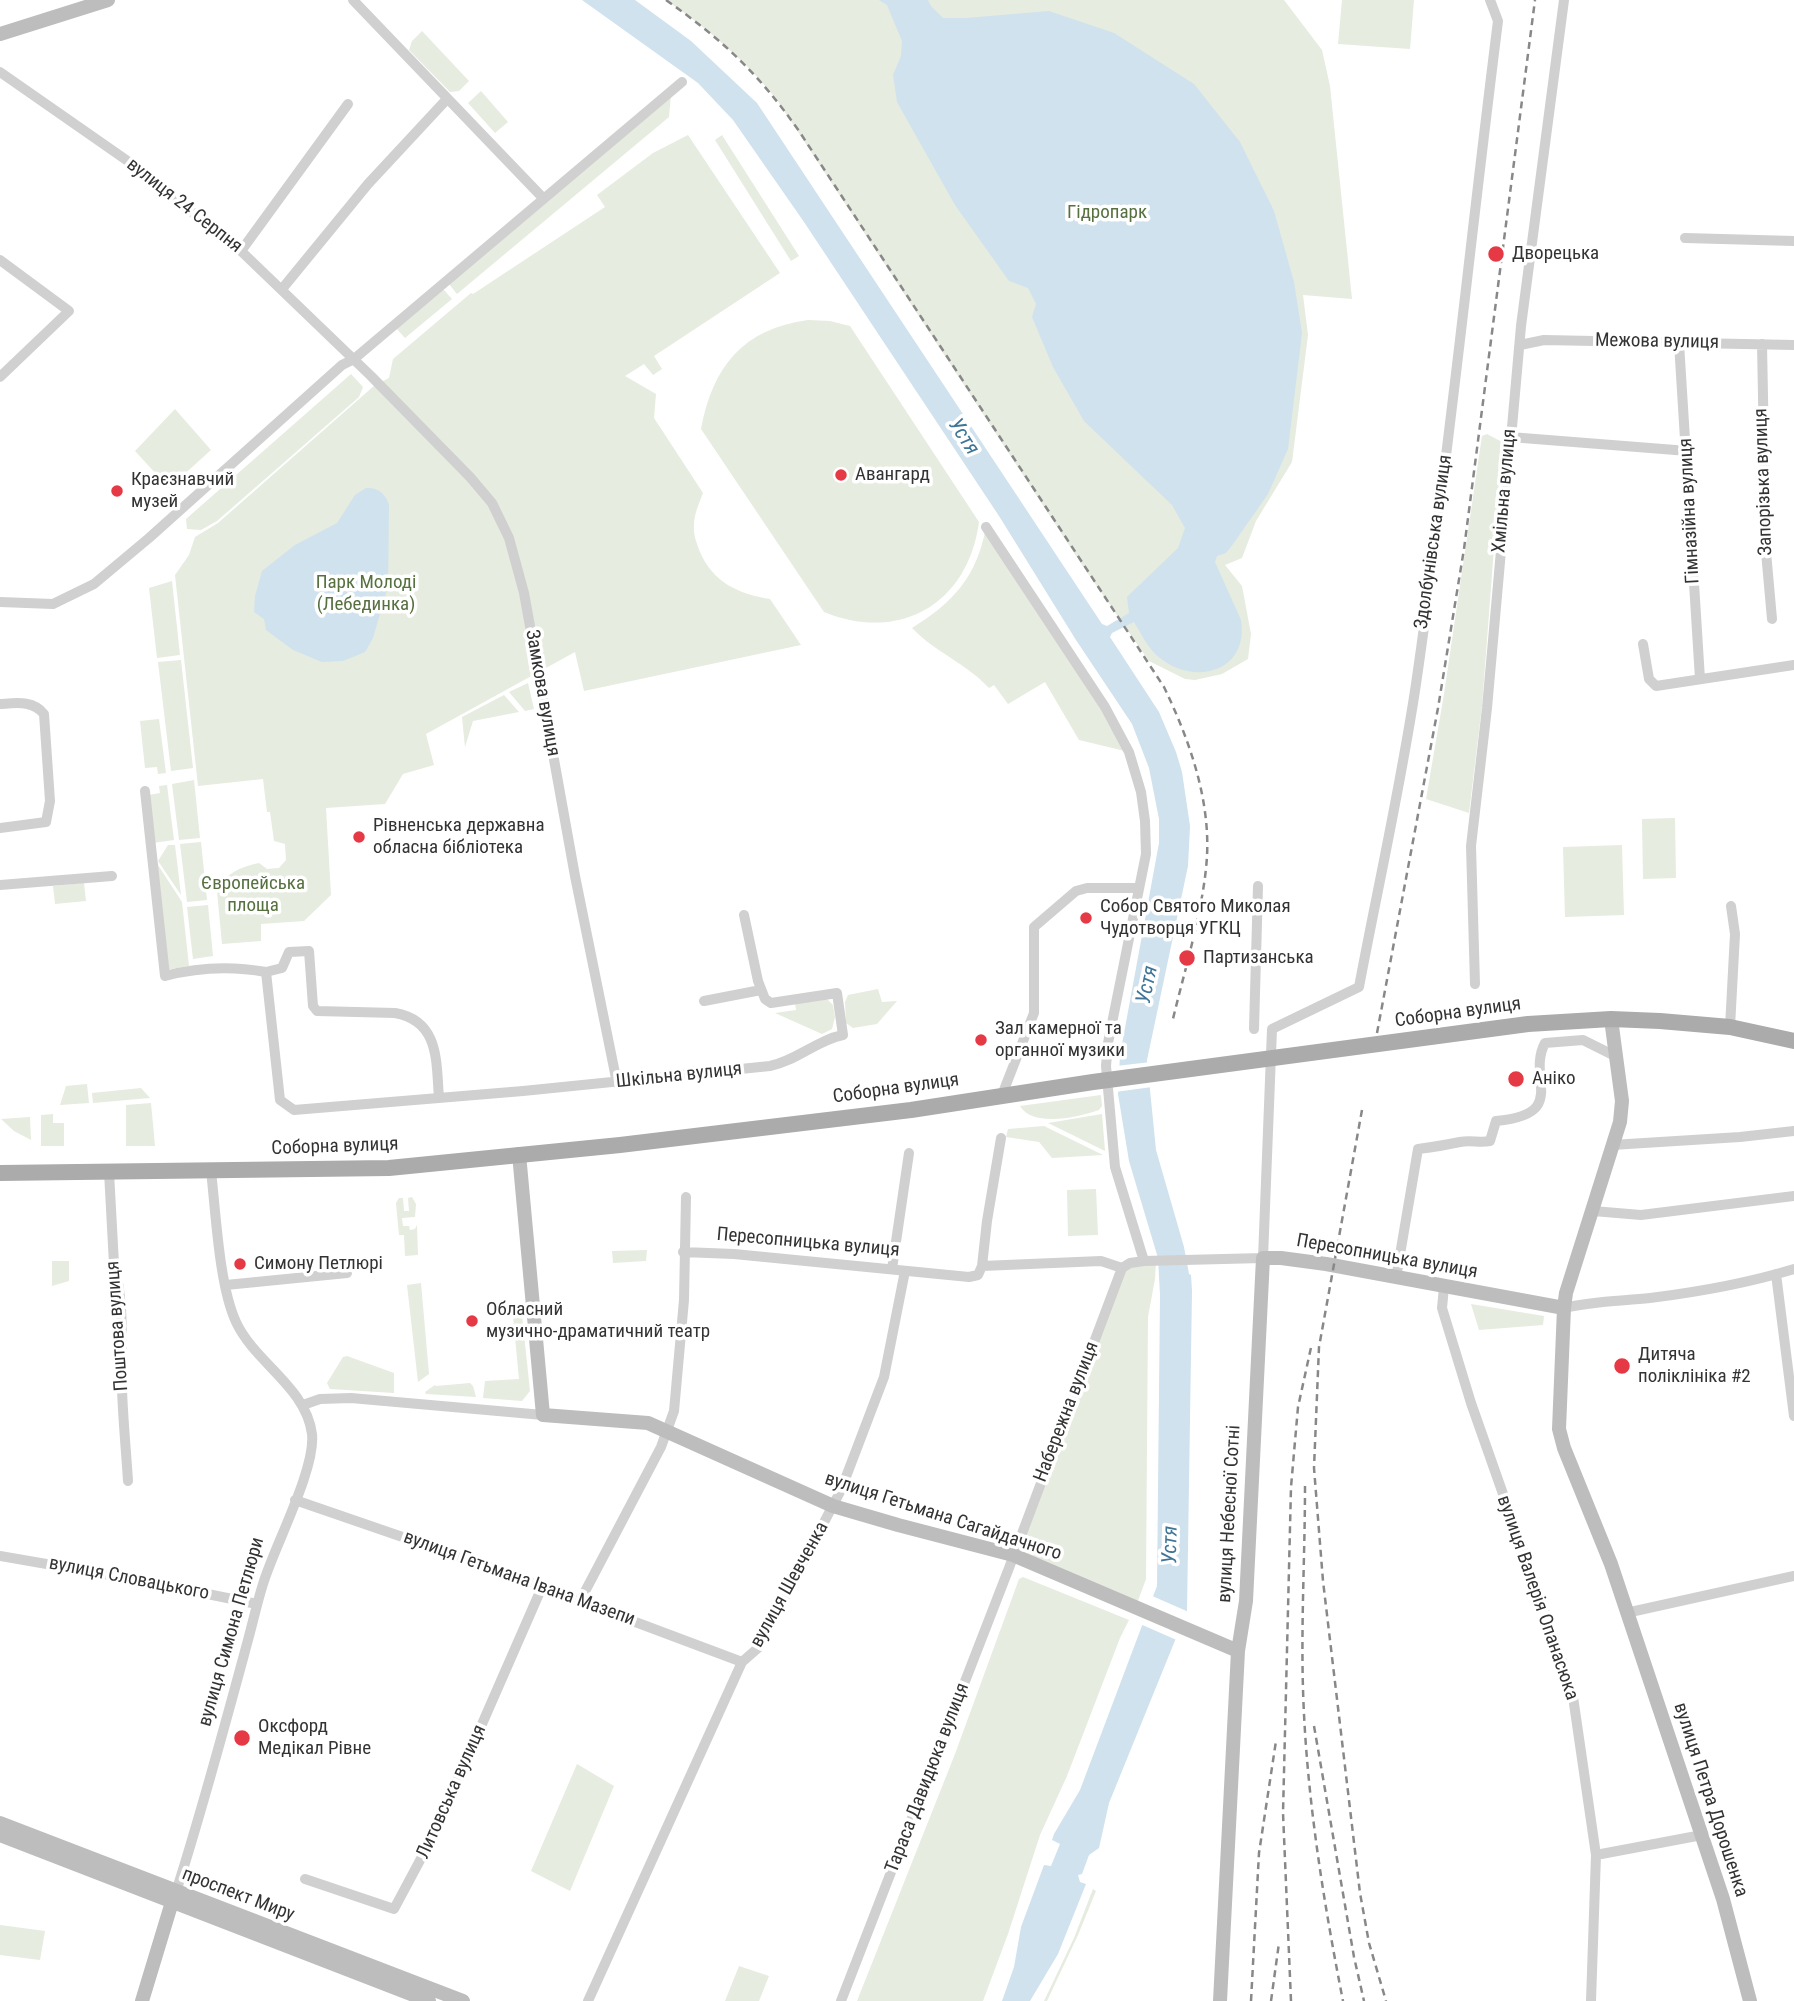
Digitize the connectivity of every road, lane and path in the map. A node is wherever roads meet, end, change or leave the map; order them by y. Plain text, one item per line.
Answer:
1 (108, 0) edge
2 (353, 0) edge
3 (1490, 0) edge
4 (1564, 0) edge
5 (0, 34) edge
6 (0, 72) edge
7 (682, 82) dead end
8 (447, 99) junction
9 (348, 104) dead end
10 (543, 198) junction
11 (1685, 238) dead end
12 (1794, 241) edge
13 (241, 251) junction
14 (0, 260) edge
15 (282, 289) junction
16 (1679, 343) junction
17 (1762, 344) junction
18 (1520, 345) junction
19 (1794, 345) edge
20 (354, 359) junction
21 (0, 377) edge
22 (1510, 437) junction
23 (1688, 450) junction
24 (986, 527) dead end
25 (0, 602) edge
26 (1772, 619) dead end
27 (1643, 644) dead end
28 (1794, 666) edge
29 (1700, 679) junction
30 (0, 704) edge
31 (145, 791) dead end
32 (0, 828) edge
33 (112, 876) dead end
34 (0, 885) edge
35 (1258, 886) dead end
36 (1139, 888) junction
37 (1731, 906) dead end
38 (744, 915) dead end
39 (266, 972) junction
40 (1475, 984) dead end
41 (761, 990) junction
42 (704, 1001) dead end
43 (1611, 1019) junction
44 (1730, 1027) junction
45 (1254, 1029) dead end
46 (1272, 1029) joint
47 (1794, 1041) edge
48 (1617, 1057) junction
49 (617, 1083) junction
50 (1002, 1095) junction
51 (439, 1098) junction
52 (1794, 1131) edge
53 (1001, 1138) dead end
54 (1612, 1145) junction
55 (909, 1153) dead end
56 (519, 1154) junction
57 (211, 1171) junction
58 (109, 1172) junction
59 (0, 1173) edge
60 (1794, 1196) edge
61 (687, 1198) dead end
62 (1592, 1211) junction
63 (683, 1252) junction
64 (1264, 1258) junction
65 (1144, 1261) junction
66 (982, 1266) junction
67 (1122, 1268) junction
68 (892, 1269) junction
69 (1794, 1269) edge
70 (905, 1271) junction
71 (347, 1273) dead end
72 (1776, 1274) junction
73 (1396, 1278) junction
74 (226, 1286) junction
75 (1444, 1287) junction
76 (1564, 1308) junction
77 (303, 1405) junction
78 (543, 1415) junction
79 (1794, 1416) edge
80 (667, 1431) junction
81 (128, 1481) dead end
82 (295, 1500) junction
83 (834, 1506) junction
84 (1013, 1555) junction
85 (0, 1556) edge
86 (1794, 1576) edge
87 (542, 1587) junction
88 (580, 1601) junction
89 (257, 1604) junction
90 (1626, 1613) junction
91 (1238, 1651) junction
92 (742, 1662) junction
93 (0, 1823) edge
94 (0, 1835) edge
95 (1702, 1835) junction
96 (1596, 1855) junction
97 (305, 1880) dead end
98 (174, 1897) junction
99 (142, 2001) edge
100 (429, 2001) edge
101 (463, 2001) edge
102 (588, 2001) edge
103 (841, 2001) edge
104 (1220, 2001) edge
105 (1591, 2001) edge
106 (1750, 2001) edge

1 - 5 street
2 - 8 street
3 - 46 street, Здолбунівська вулиця
4 - 18 street, Хмільна вулиця
6 - 13 street, вулиця 24 Серпня
7 - 10 street
8 - 10 street
8 - 15 street
9 - 13 street
10 - 20 street
11 - 12 street
13 - 15 street, вулиця 24 Серпня
14 - 21 street
15 - 20 street, вулиця 24 Серпня
16 - 17 street, Межова вулиця
16 - 18 street, Межова вулиця
16 - 23 street, Гімназійна вулиця
17 - 19 street, Межова вулиця
17 - 26 street, Запорізька вулиця
18 - 22 street, Хмільна вулиця
20 - 25 street
20 - 49 street, Замкова вулиця
22 - 23 street
22 - 40 street, Хмільна вулиця
23 - 29 street, Гімназійна вулиця
24 - 36 street
27 - 29 street
28 - 29 street
30 - 32 street
31 - 39 street
33 - 34 street
35 - 45 street
36 - 50 street
36 - 65 street
37 - 44 street
38 - 41 street
39 - 51 street, Шкільна вулиця
39 - 51 street
41 - 42 street
41 - 49 street, Шкільна вулиця
43 - 44 main road, Соборна вулиця
43 - 48 street, вулиця Петра Дорошенка
43 - 50 main road, Соборна вулиця
44 - 47 main road, Соборна вулиця
46 - 64 street, вулиця Небесної Сотні
48 - 54 street, вулиця Петра Дорошенка
48 - 73 street
49 - 51 street, Шкільна вулиця
50 - 56 main road, Соборна вулиця
52 - 54 street
53 - 66 street
54 - 62 street, вулиця Петра Дорошенка
55 - 68 street
56 - 57 main road, Соборна вулиця
56 - 78 street
57 - 58 main road, Соборна вулиця
57 - 74 street, вулиця Симона Петлюри
58 - 59 main road, Соборна вулиця
58 - 81 street, Поштова вулиця
60 - 62 street
61 - 63 street
62 - 76 street, вулиця Петра Дорошенка
63 - 68 street, Пересопницька вулиця
63 - 80 street
64 - 65 street, Пересопницька вулиця
64 - 73 street, Пересопницька вулиця
64 - 91 street, вулиця Небесної Сотні
65 - 67 street, Пересопницька вулиця
66 - 67 street, Пересопницька вулиця
66 - 70 street, Пересопницька вулиця
67 - 84 street, Набережна вулиця
68 - 70 street, Пересопницька вулиця
69 - 72 street, Пересопницька вулиця
70 - 83 street, вулиця Шевченка
71 - 74 street
72 - 76 street, Пересопницька вулиця
72 - 79 street
73 - 75 street, Пересопницька вулиця
74 - 77 street, вулиця Симона Петлюри
75 - 76 street, Пересопницька вулиця
75 - 96 street, вулиця Валерія Опанасюка
76 - 90 street, вулиця Петра Дорошенка
77 - 78 street, вулиця Гетьмана Сагайдачного
77 - 82 street, вулиця Симона Петлюри
78 - 80 street, вулиця Гетьмана Сагайдачного
80 - 83 street, вулиця Гетьмана Сагайдачного
80 - 88 street
82 - 87 street, вулиця Гетьмана Івана Мазепи
82 - 89 street, вулиця Симона Петлюри
83 - 84 street, вулиця Гетьмана Сагайдачного
83 - 92 street, вулиця Шевченка
84 - 91 street, вулиця Гетьмана Сагайдачного
84 - 103 street, Тараса Давидюка вулиця
85 - 89 street, вулиця Словацького
86 - 90 street
87 - 88 street, вулиця Гетьмана Івана Мазепи
87 - 97 street, Литовська вулиця
88 - 92 street, вулиця Гетьмана Івана Мазепи
89 - 98 street, вулиця Симона Петлюри
90 - 95 street, вулиця Петра Дорошенка
91 - 104 street, вулиця Небесної Сотні
92 - 102 street, вулиця Шевченка
93 - 98 street, проспект Миру
94 - 98 street, проспект Миру
95 - 96 street
95 - 106 street, вулиця Петра Дорошенка
96 - 105 street, вулиця Валерія Опанасюка
98 - 99 street, вулиця Симона Петлюри
98 - 100 street, проспект Миру
98 - 101 street, проспект Миру

